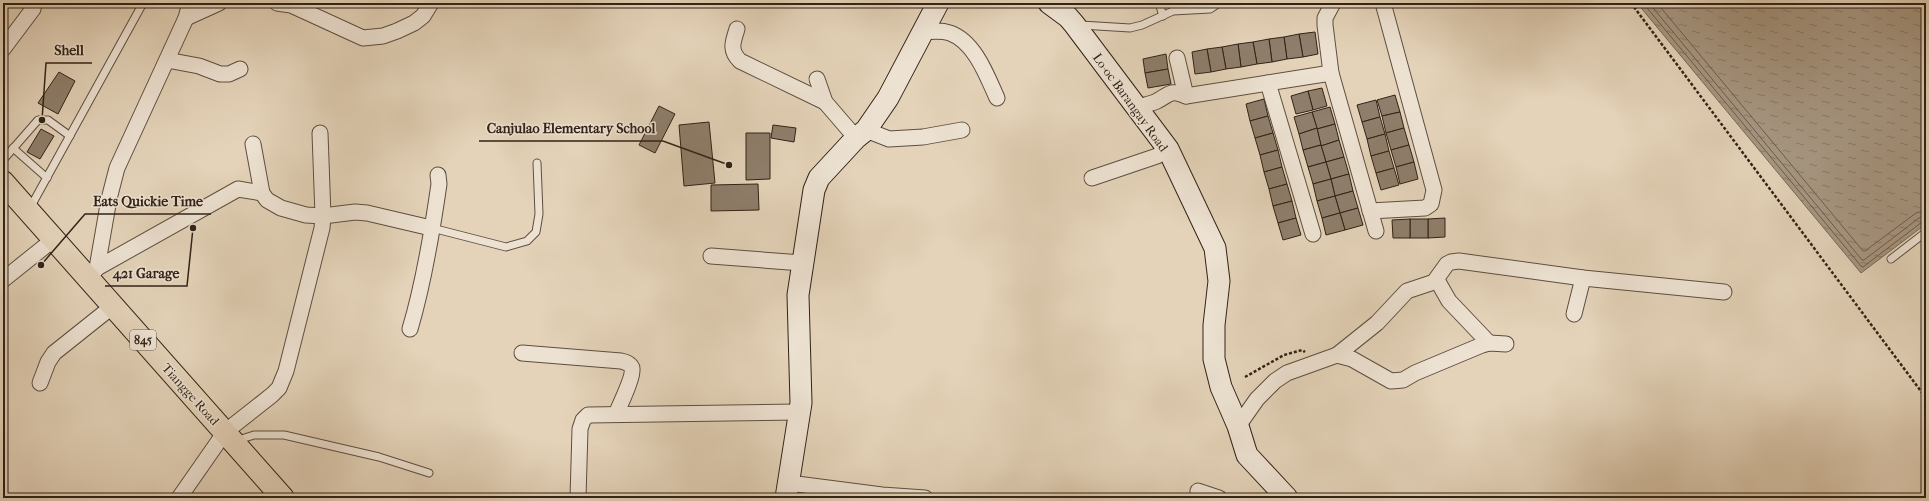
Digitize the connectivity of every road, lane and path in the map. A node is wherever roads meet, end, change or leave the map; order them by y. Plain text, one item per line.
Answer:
1 (34, 3) edge
2 (143, 3) edge
3 (190, 3) edge
4 (219, 3) edge
5 (278, 3) edge
6 (431, 3) edge
7 (938, 3) edge
8 (1049, 3) edge
9 (1159, 3) edge
10 (1178, 3) edge
11 (1219, 3) edge
12 (1333, 3) edge
13 (1383, 3) edge
14 (1631, 3) edge
15 (1173, 11) junction
16 (1163, 16) junction
17 (186, 18) junction
18 (1074, 24) junction
19 (737, 29) dead end
20 (923, 32) junction
21 (3, 49) edge
22 (1177, 58) dead end
23 (167, 60) junction
24 (240, 69) dead end
25 (1331, 74) junction
26 (817, 79) dead end
27 (1268, 83) junction
28 (1186, 96) junction
29 (997, 98) dead end
30 (825, 102) junction
31 (1136, 108) junction
32 (962, 130) dead end
33 (320, 133) dead end
34 (861, 134) junction
35 (70, 136) junction
36 (253, 144) dead end
37 (13, 148) junction
38 (1168, 149) junction
39 (3, 160) edge
40 (537, 163) dead end
41 (438, 175) dead end
42 (47, 178) junction
43 (1092, 178) dead end
44 (3, 182) edge
45 (262, 193) junction
46 (29, 210) junction
47 (1370, 211) junction
48 (323, 216) junction
49 (431, 228) junction
50 (1376, 231) dead end
51 (1926, 232) edge
52 (1313, 234) dead end
53 (54, 239) junction
54 (711, 256) dead end
55 (1891, 259) dead end
56 (802, 263) junction
57 (93, 273) junction
58 (1583, 278) junction
59 (3, 280) edge
60 (1437, 280) junction
61 (1724, 292) dead end
62 (112, 306) junction
63 (1574, 314) dead end
64 (410, 329) dead end
65 (1489, 343) junction
66 (1506, 344) dead end
67 (522, 353) dead end
68 (1337, 355) junction
69 (40, 383) dead end
70 (1926, 398) edge
71 (799, 412) junction
72 (616, 414) junction
73 (1238, 426) junction
74 (229, 436) junction
75 (429, 473) dead end
76 (788, 490) edge
77 (1198, 491) dead end
78 (179, 498) edge
79 (283, 498) edge
80 (578, 498) edge
81 (924, 498) edge
82 (1219, 498) edge
83 (1287, 498) edge

1 - 21 street
2 - 35 lane
3 - 17 street
4 - 17 street
5 - 6 street
7 - 20 street
8 - 18 street, Lo-oc Barangay Road
9 - 16 lane
10 - 15 lane
11 - 15 lane
12 - 25 street
13 - 47 street
14 - 70 path
15 - 16 lane
16 - 18 lane
17 - 23 street
18 - 31 street, Lo-oc Barangay Road
19 - 30 street
20 - 29 street
20 - 34 street
22 - 28 street
23 - 24 street
23 - 57 street
25 - 27 street
25 - 47 street
26 - 30 street
27 - 28 street
27 - 52 street
28 - 31 street
30 - 34 street
31 - 38 street, Lo-oc Barangay Road
32 - 34 street
33 - 48 street
34 - 56 street
35 - 37 lane
35 - 42 lane
36 - 45 street
37 - 39 lane
37 - 42 lane
38 - 43 street
38 - 73 street, Lo-oc Barangay Road
40 - 49 lane
41 - 49 street
42 - 46 lane
44 - 46 main road, Tiangge Road / 845
45 - 48 street
45 - 57 street
46 - 53 main road, Tiangge Road / 845
47 - 50 street
48 - 49 street
48 - 74 street
49 - 64 street
51 - 55 lane
53 - 57 main road, Tiangge Road / 845
53 - 59 street
54 - 56 street
56 - 71 street
57 - 62 main road, Tiangge Road / 845
58 - 60 street
58 - 61 street
58 - 63 street
60 - 65 street
60 - 68 street
62 - 69 street
62 - 74 main road, Tiangge Road / 845
65 - 66 street
65 - 68 street
67 - 72 street
68 - 73 street
71 - 72 street
71 - 76 street
72 - 80 street
73 - 83 street, Lo-oc Barangay Road
74 - 75 lane
74 - 78 street
74 - 79 main road, Tiangge Road / 845
76 - 81 street
77 - 82 street

